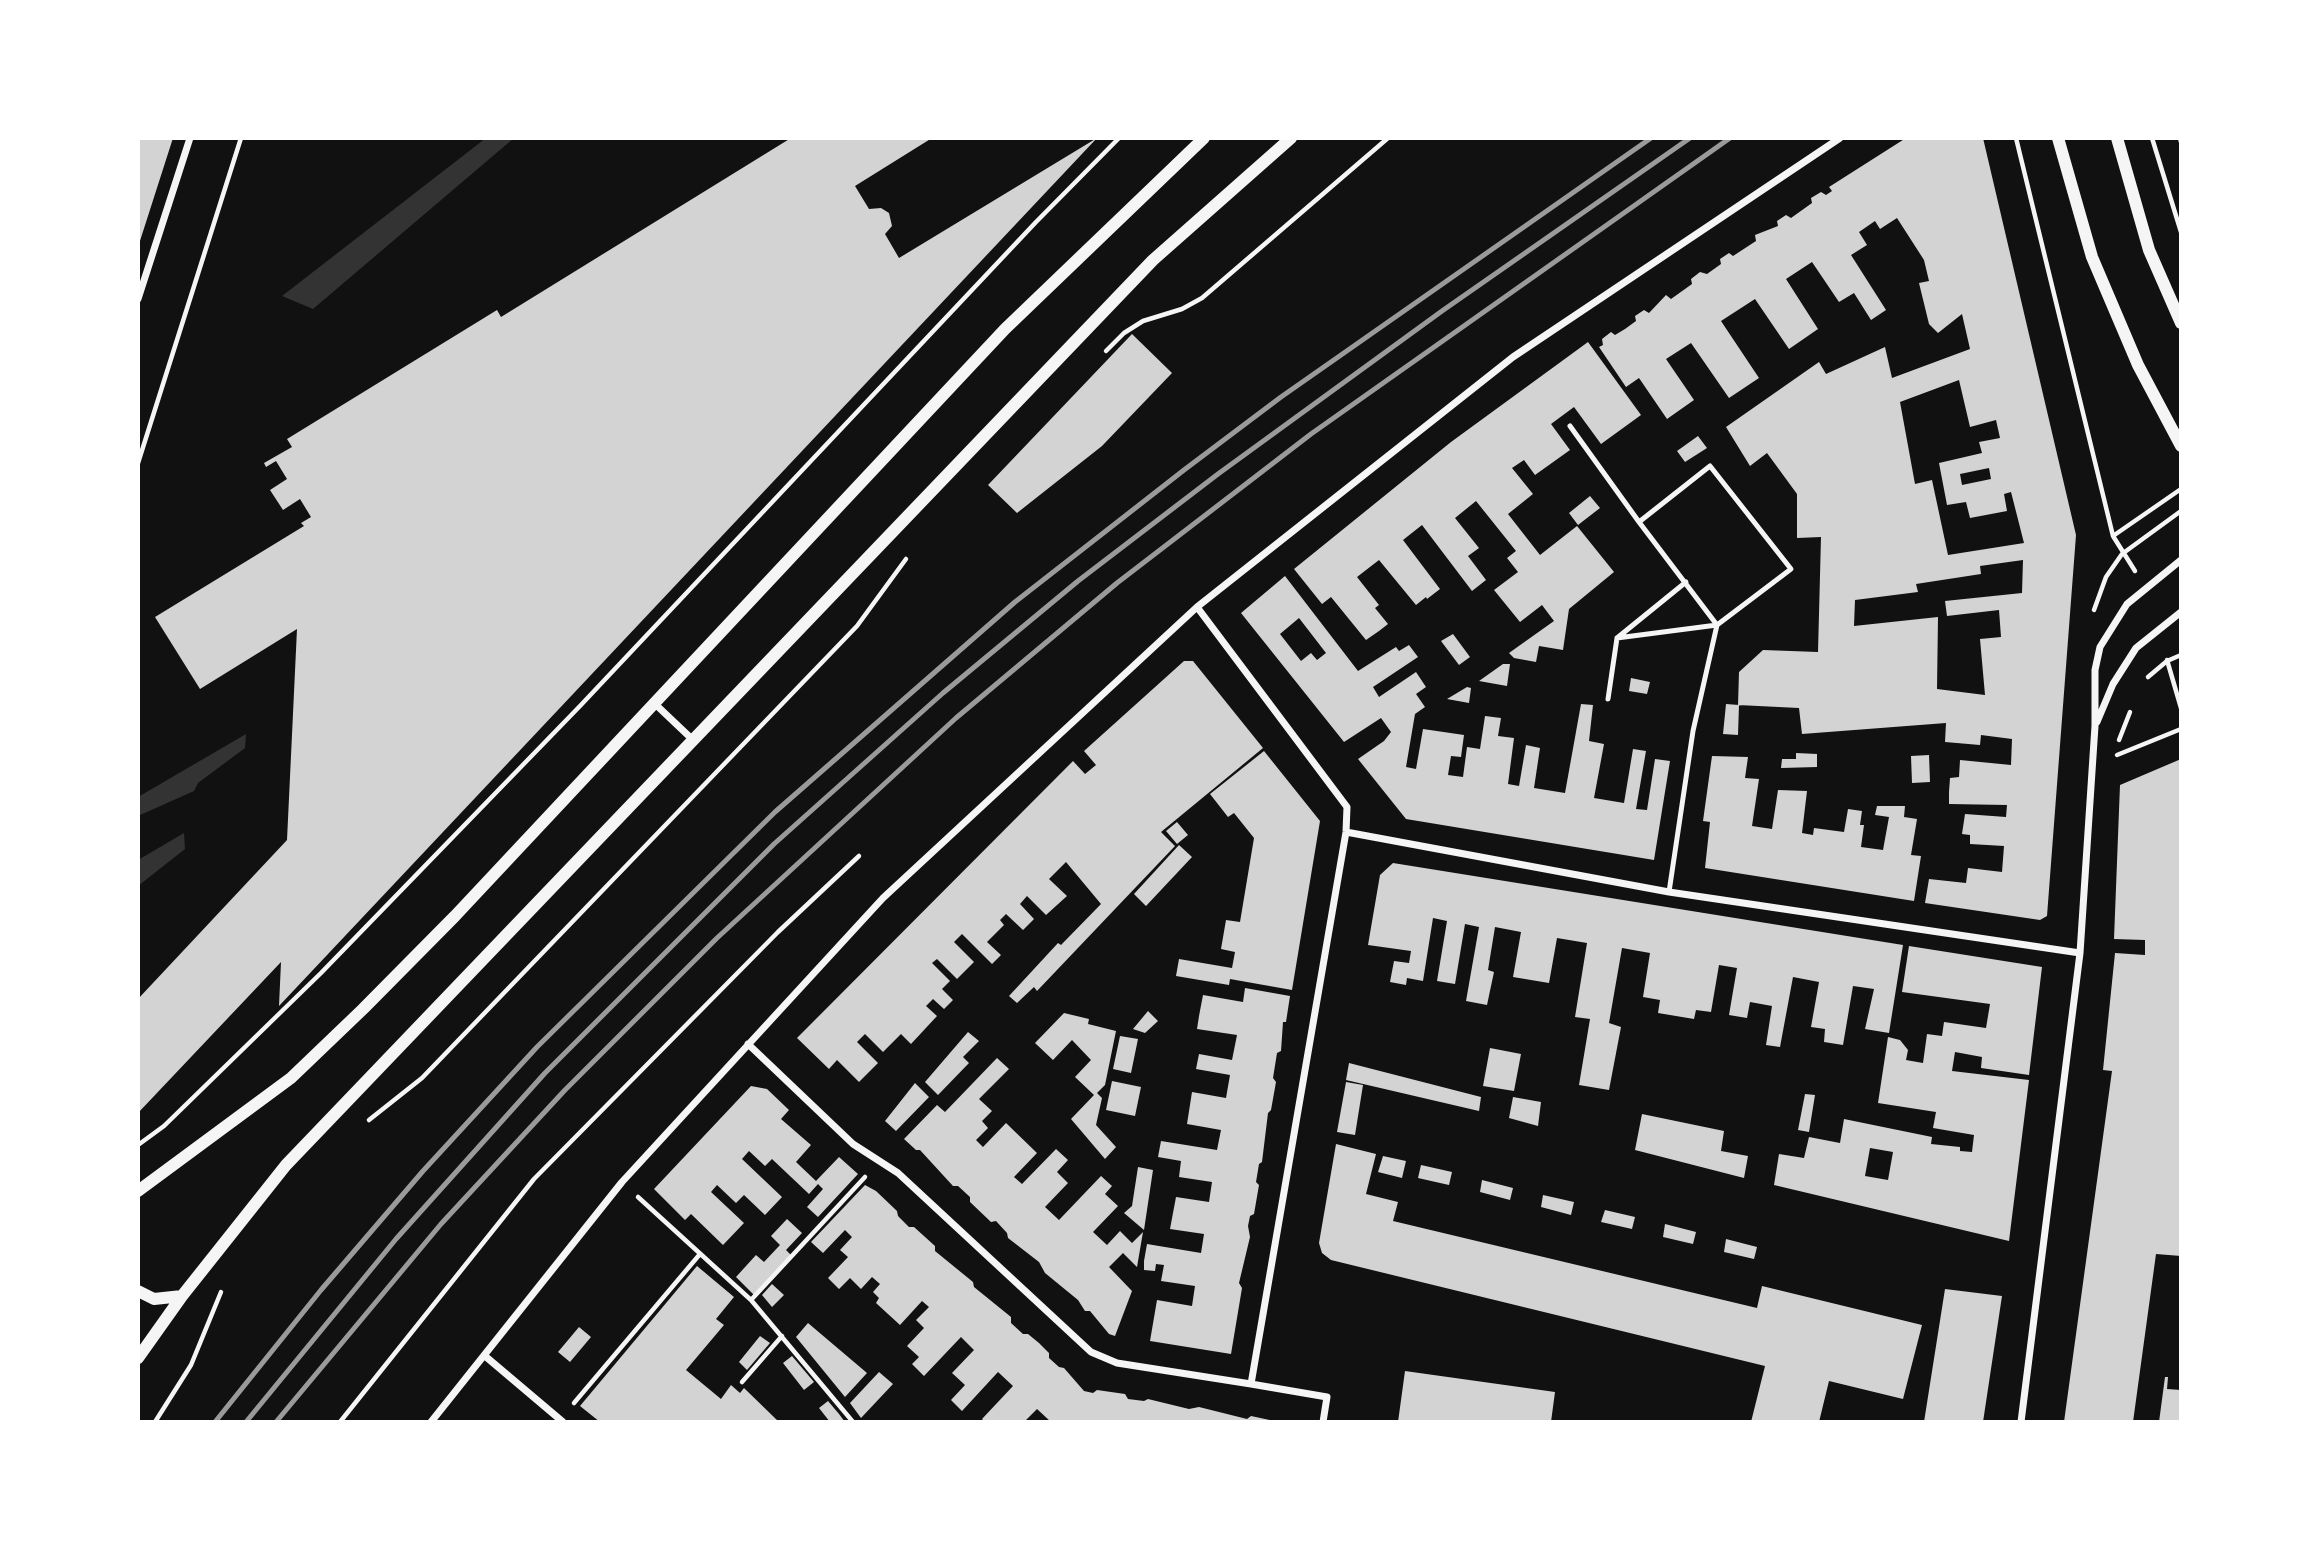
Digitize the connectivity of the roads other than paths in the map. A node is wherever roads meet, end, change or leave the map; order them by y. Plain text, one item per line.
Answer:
1 (190, 138) edge
2 (1204, 138) edge
3 (1291, 138) edge
4 (1840, 138) edge
5 (2058, 138) edge
6 (2117, 138) edge
7 (138, 299) edge
8 (2181, 323) edge
9 (1570, 426) dead end
10 (2181, 446) edge
11 (1639, 522) junction
12 (2181, 560) edge
13 (1686, 582) junction
14 (1197, 607) junction
15 (2181, 612) edge
16 (1717, 625) junction
17 (1617, 638) junction
18 (1608, 699) dead end
19 (653, 702) junction
20 (2095, 726) junction
21 (693, 740) junction
22 (1346, 832) junction
23 (1668, 892) junction
24 (2080, 953) junction
25 (748, 1044) junction
26 (138, 1191) edge
27 (138, 1291) edge
28 (182, 1296) junction
29 (485, 1356) junction
30 (138, 1358) edge
31 (1251, 1384) junction
32 (562, 1421) edge
33 (432, 1422) edge
34 (1323, 1422) edge
35 (2021, 1422) edge

1 - 7 street
2 - 19 street
3 - 21 street
4 - 14 street
5 - 10 street
6 - 8 street
9 - 11 lane
11 - 13 lane
11 - 16 lane
12 - 20 street
13 - 16 lane
13 - 17 lane
14 - 22 street
14 - 25 street
15 - 20 street
16 - 17 lane
16 - 23 lane
17 - 18 lane
19 - 21 street
19 - 26 street
20 - 24 street
21 - 28 street
22 - 23 street
22 - 31 street
23 - 24 street
24 - 35 street
25 - 29 street
25 - 31 street
27 - 28 street
28 - 30 street
29 - 32 street
29 - 33 street
31 - 34 street

